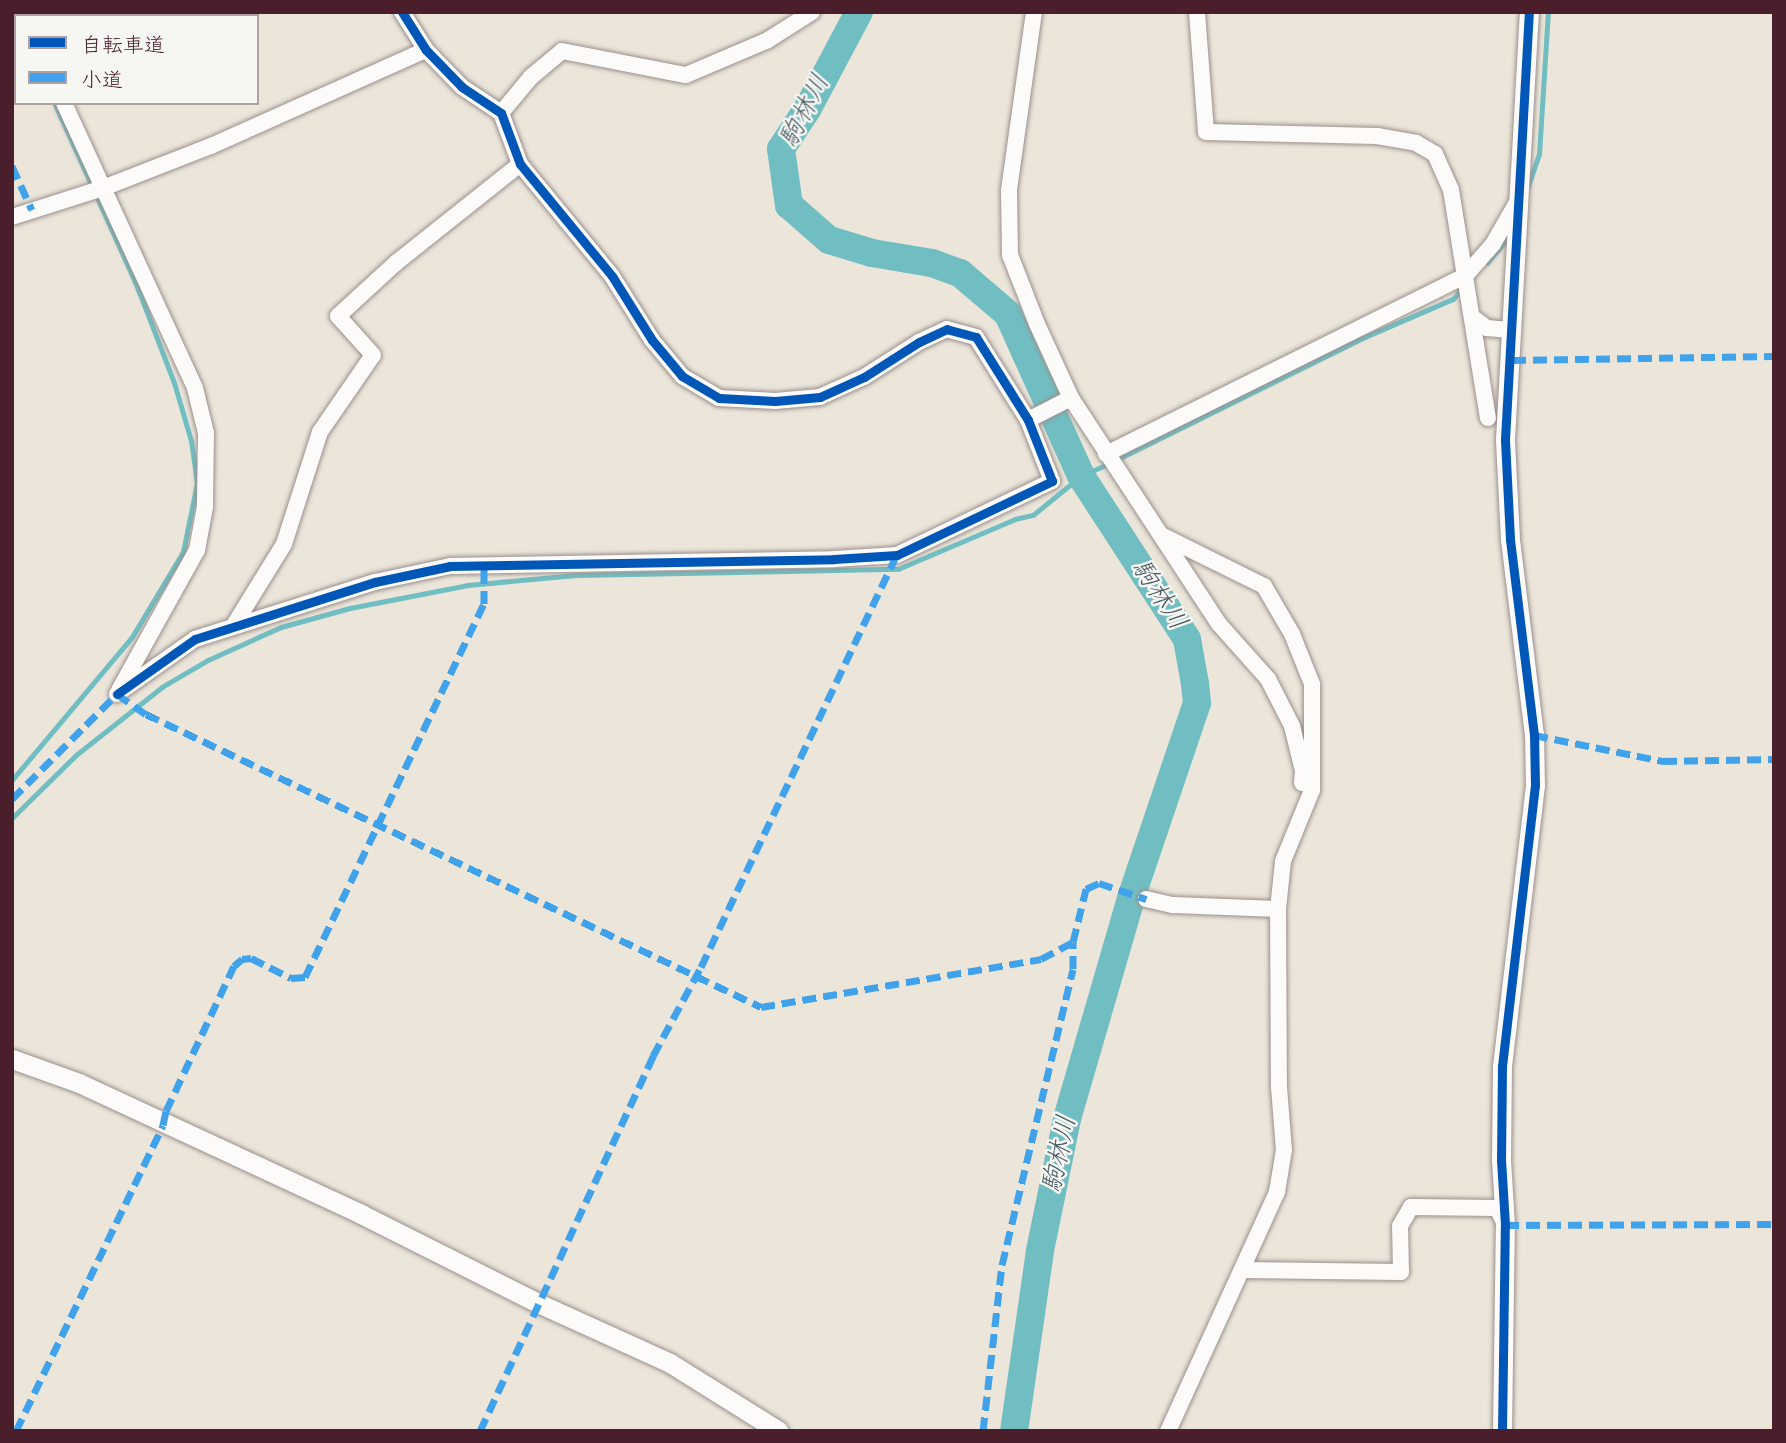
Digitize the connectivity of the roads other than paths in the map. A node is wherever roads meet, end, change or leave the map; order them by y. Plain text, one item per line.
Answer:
1 (402, 12) edge
2 (813, 12) edge
3 (1034, 12) edge
4 (1197, 12) edge
5 (1530, 12) edge
6 (426, 50) junction
7 (65, 105) edge
8 (501, 113) junction
9 (520, 163) junction
10 (103, 188) junction
11 (1516, 204) junction
12 (12, 217) edge
13 (1465, 275) junction
14 (1472, 317) junction
15 (1510, 330) junction
16 (1071, 398) junction
17 (1488, 418) dead end
18 (1028, 420) junction
19 (1106, 454) junction
20 (1163, 536) junction
21 (234, 625) junction
22 (1299, 824) junction
23 (1146, 899) dead end
24 (1278, 909) junction
25 (12, 1059) edge
26 (1505, 1226) junction
27 (1243, 1270) junction
28 (1503, 1429) edge
29 (779, 1431) edge
30 (1168, 1431) edge

1 - 6 street
2 - 8 street
3 - 16 street
4 - 13 street
5 - 11 street
6 - 8 street
6 - 10 street
7 - 10 street
8 - 9 street
9 - 18 street
9 - 21 street
10 - 12 street
10 - 21 street
11 - 13 street
11 - 15 street
13 - 14 street
13 - 19 street
14 - 15 street
14 - 17 street
15 - 26 street
16 - 18 street
16 - 19 street
18 - 21 street
19 - 20 street
20 - 22 street
20 - 22 street
22 - 24 street
23 - 24 street
24 - 27 street
25 - 29 street
26 - 27 street
26 - 28 street
27 - 30 street

